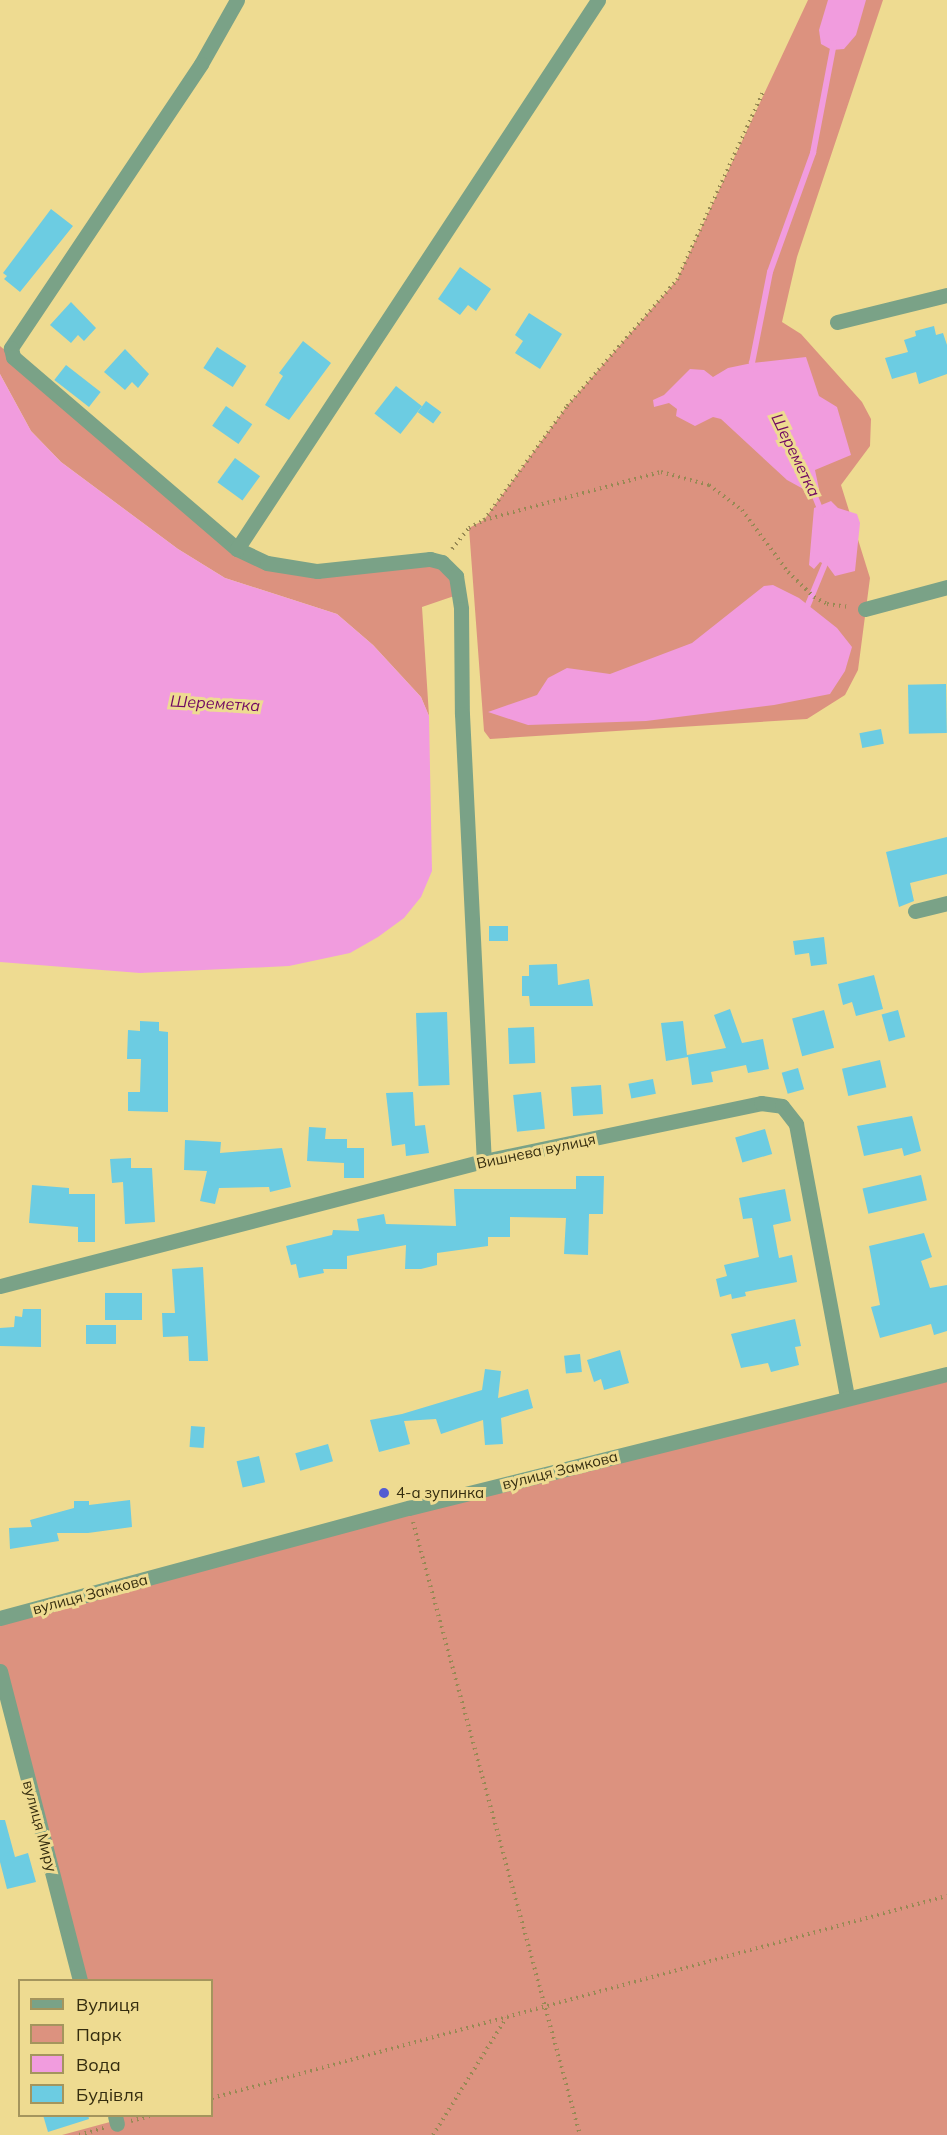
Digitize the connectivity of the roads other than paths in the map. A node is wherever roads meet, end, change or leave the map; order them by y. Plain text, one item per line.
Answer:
1 (237, 0) edge
2 (598, 0) edge
3 (947, 295) edge
4 (837, 322) dead end
5 (237, 549) junction
6 (947, 587) edge
7 (865, 609) road end
8 (947, 903) edge
9 (915, 911) dead end
10 (484, 1161) junction
11 (0, 1286) edge
12 (947, 1374) edge
13 (847, 1397) junction
14 (0, 1618) edge
15 (0, 1671) edge
16 (80, 1979) edge

1 - 5 street
2 - 5 street
3 - 4 street
5 - 10 street
6 - 7 street
8 - 9 street
10 - 11 street, Вишнева вулиця
10 - 13 street, Вишнева вулиця
12 - 13 street, вулиця Замкова
13 - 14 street, вулиця Замкова
15 - 16 street, вулиця Миру

